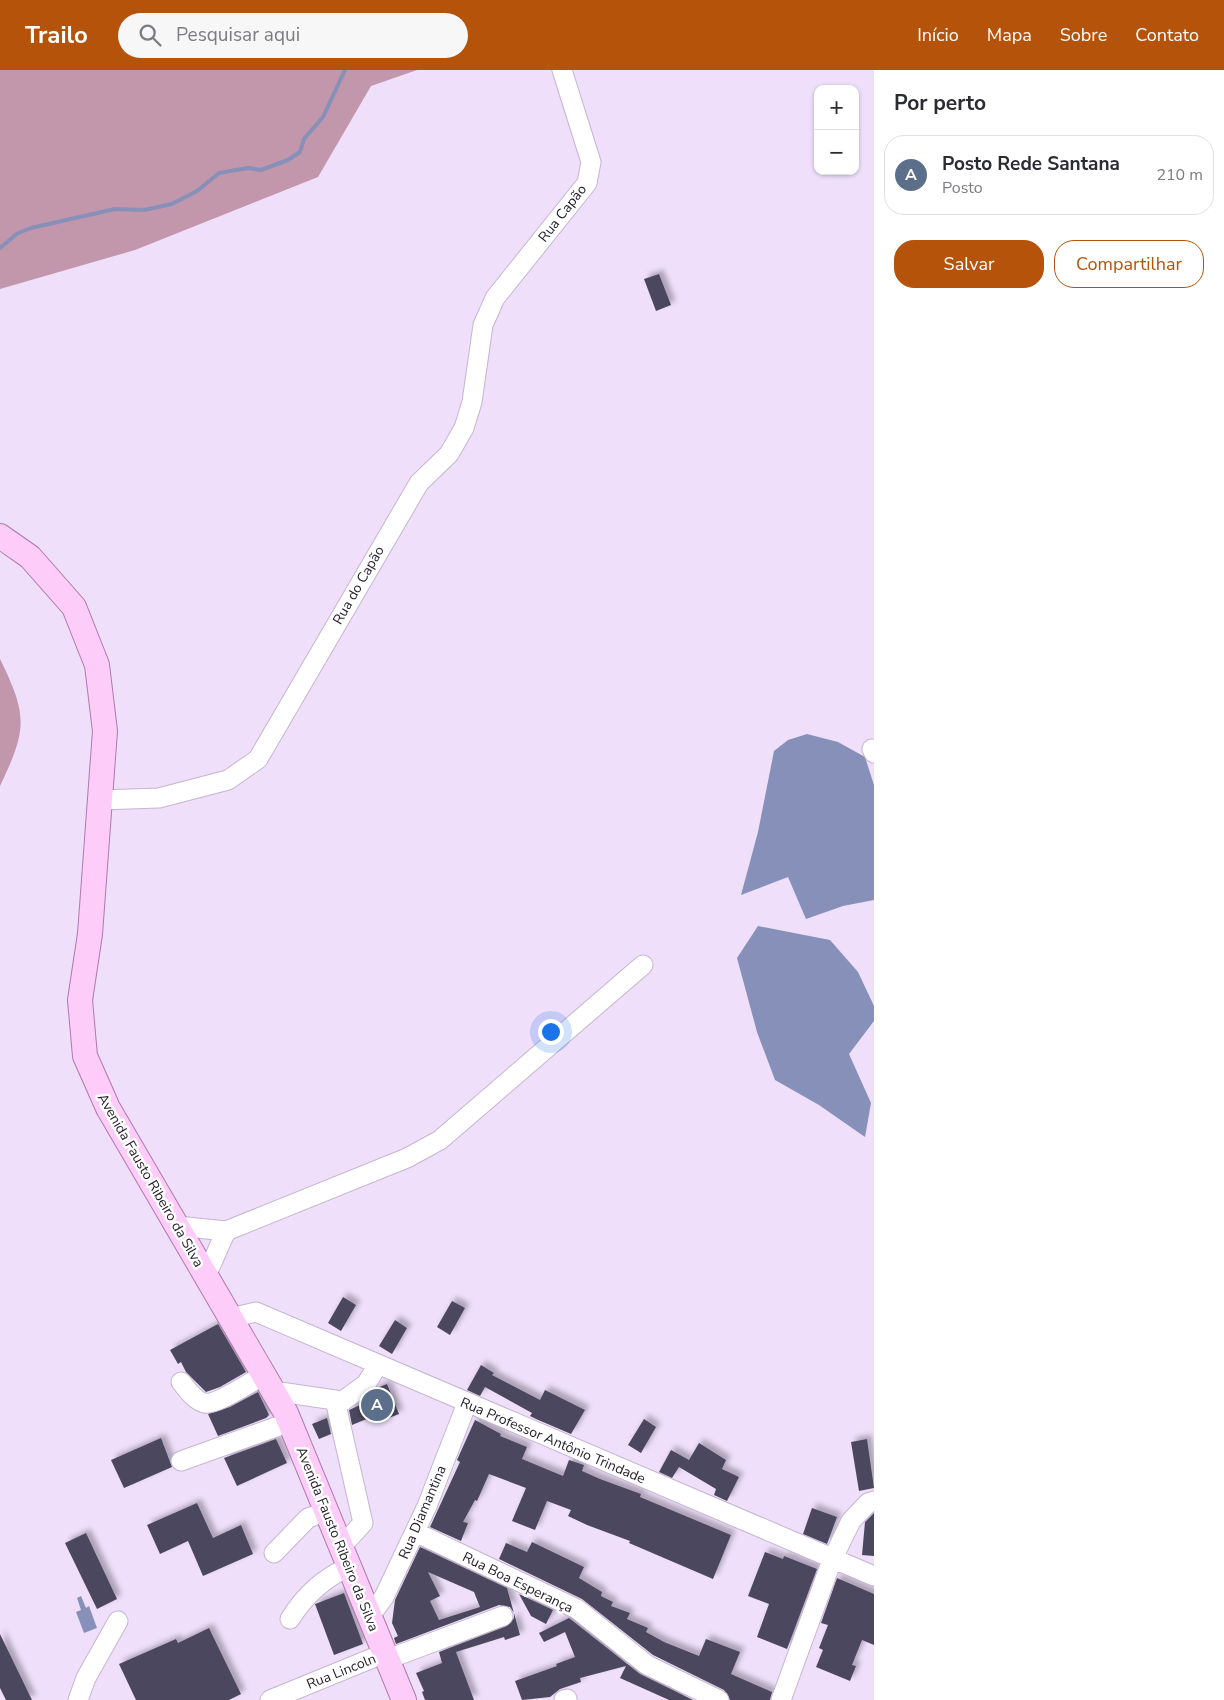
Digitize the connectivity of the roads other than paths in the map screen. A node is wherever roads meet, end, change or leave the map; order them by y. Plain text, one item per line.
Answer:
1 (562, 70) edge
2 (521, 266) joint
3 (0, 536) edge
4 (100, 800) junction
5 (643, 965) dead end
6 (177, 1226) junction
7 (226, 1231) junction
8 (206, 1276) junction
9 (231, 1318) junction
10 (378, 1365) junction
11 (181, 1382) dead end
12 (269, 1383) junction
13 (466, 1402) junction
14 (336, 1406) junction
15 (290, 1422) junction
16 (181, 1461) dead end
17 (874, 1501) edge
18 (326, 1511) junction
19 (415, 1532) junction
20 (274, 1553) dead end
21 (345, 1557) junction
22 (832, 1560) junction
23 (874, 1576) edge
24 (370, 1616) junction
25 (503, 1616) dead end
26 (290, 1619) dead end
27 (118, 1621) dead end
28 (386, 1656) junction
29 (78, 1700) edge
30 (270, 1700) edge
31 (404, 1700) edge
32 (719, 1700) edge
33 (781, 1700) edge

1 - 2 street, Rua Capão
2 - 4 street, Rua do Capão
3 - 4 main road, Avenida Fausto Ribeiro da Silva
4 - 6 main road, Avenida Fausto Ribeiro da Silva
5 - 7 street
6 - 7 street
6 - 8 main road, Avenida Fausto Ribeiro da Silva
7 - 8 street
8 - 9 main road, Avenida Fausto Ribeiro da Silva
9 - 10 street, Rua Professor Antônio Trindade
9 - 12 main road, Avenida Fausto Ribeiro da Silva
10 - 13 street, Rua Professor Antônio Trindade
10 - 14 street
11 - 12 street
12 - 14 street
12 - 15 main road, Avenida Fausto Ribeiro da Silva
13 - 19 street, Rua Diamantina
13 - 22 street, Rua Professor Antônio Trindade
14 - 21 street
15 - 16 street
15 - 18 main road, Avenida Fausto Ribeiro da Silva
17 - 22 street
18 - 20 street
18 - 21 main road, Avenida Fausto Ribeiro da Silva
19 - 24 street, Rua Diamantina
19 - 32 street, Rua Boa Esperança
21 - 24 main road, Avenida Fausto Ribeiro da Silva
21 - 26 street
22 - 23 street, Rua Professor Antônio Trindade
22 - 33 street
24 - 28 main road, Avenida Fausto Ribeiro da Silva
25 - 28 street, Rua Lincoln
27 - 29 street
28 - 30 street, Rua Lincoln
28 - 31 main road, Avenida Fausto Ribeiro da Silva

